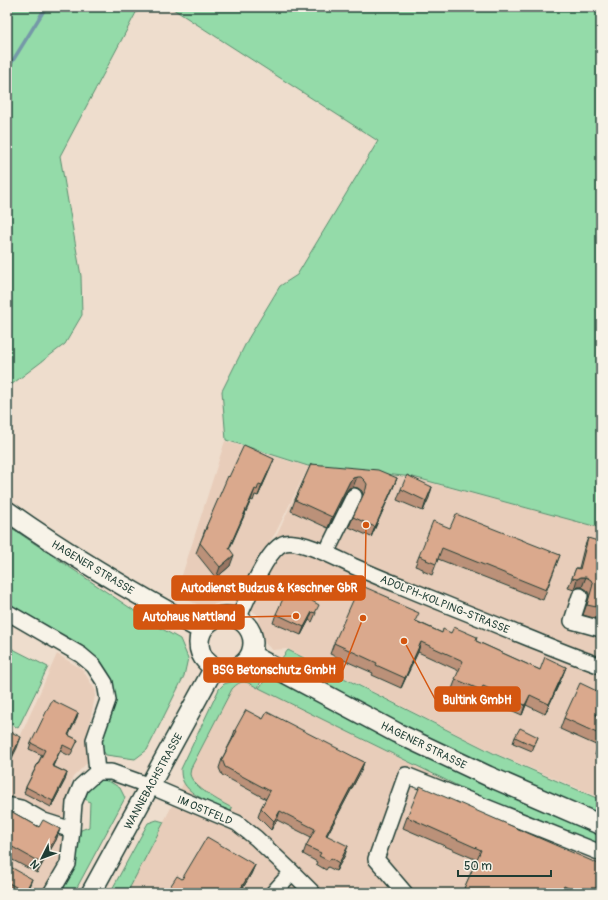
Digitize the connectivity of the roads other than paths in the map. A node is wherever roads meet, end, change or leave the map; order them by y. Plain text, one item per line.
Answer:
1 (354, 496) dead end
2 (7, 511) edge
3 (326, 553) junction
4 (580, 596) dead end
5 (7, 612) edge
6 (238, 618) junction
7 (202, 630) junction
8 (601, 630) edge
9 (251, 655) junction
10 (601, 666) edge
11 (214, 668) junction
12 (97, 772) junction
13 (150, 786) junction
14 (7, 805) edge
15 (601, 825) edge
16 (72, 830) junction
17 (601, 853) edge
18 (292, 872) junction
19 (51, 893) edge
20 (91, 893) edge
21 (273, 893) edge
22 (313, 893) edge
23 (405, 893) edge

1 - 3 street
2 - 7 main road, HAGENER STRASSE
3 - 6 street, ADOLPH-KOLPING-STRASSE
3 - 10 street, ADOLPH-KOLPING-STRASSE
4 - 8 street
5 - 12 street
6 - 7 main road
6 - 9 main road
7 - 11 main road
9 - 11 main road
9 - 15 main road, HAGENER STRASSE
11 - 13 main road, WANNEBACHSTRASSE
12 - 13 street, IM OSTFELD
12 - 16 street
13 - 18 street, IM OSTFELD
13 - 20 main road, WANNEBACHSTRASSE
14 - 16 street
16 - 19 street
17 - 23 street
18 - 21 street
18 - 22 street, IM OSTFELD

